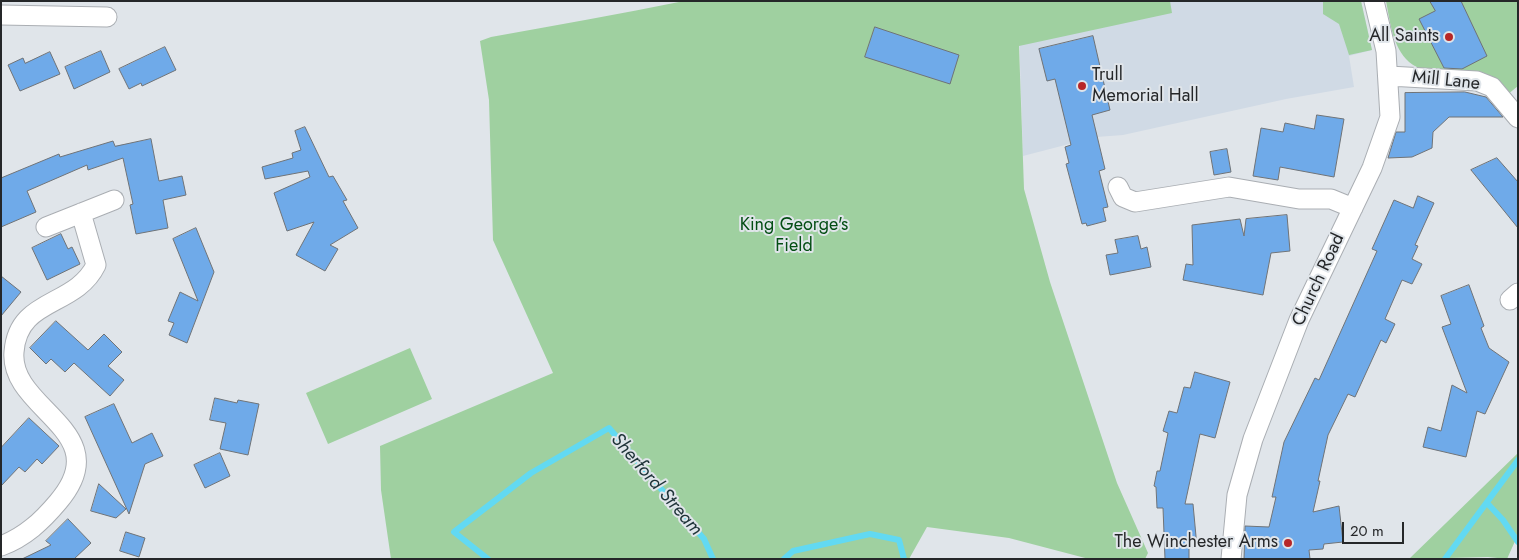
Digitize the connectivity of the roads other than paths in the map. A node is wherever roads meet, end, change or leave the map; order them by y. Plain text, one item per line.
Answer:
1 (1374, 1) edge
2 (77, 9) edge
3 (1, 15) edge
4 (107, 16) dead end
5 (1389, 76) junction
6 (1518, 118) edge
7 (1118, 187) dead end
8 (114, 200) dead end
9 (1353, 208) junction
10 (81, 213) junction
11 (46, 227) dead end
12 (1, 546) edge
13 (1231, 559) edge

1 - 5 street, Church Road
2 - 3 street
2 - 4 street
5 - 6 street, Mill Lane
5 - 9 street, Church Road
7 - 9 street
8 - 10 street
9 - 13 street, Church Road
10 - 11 street
10 - 12 street

